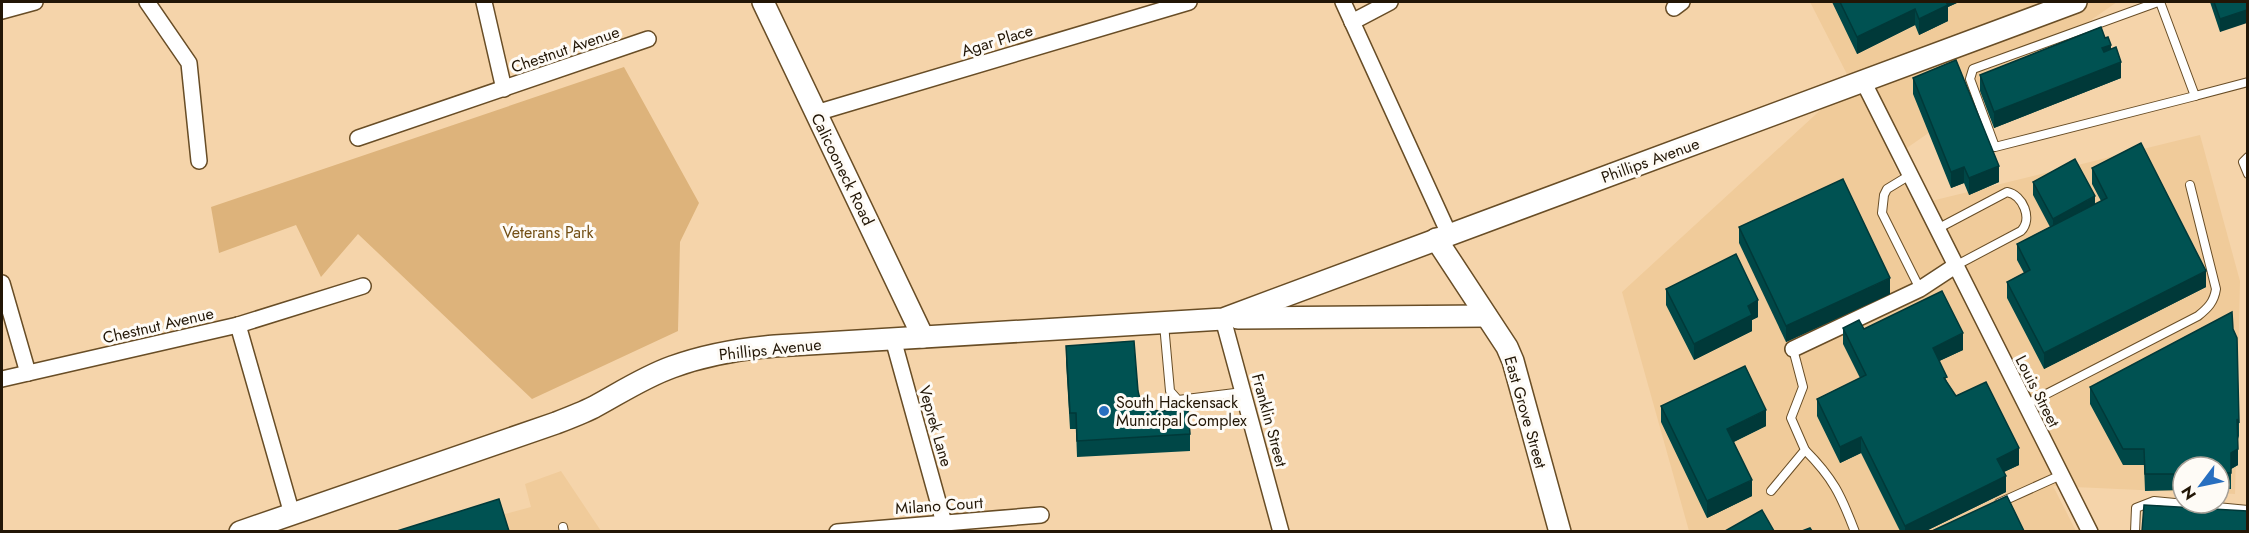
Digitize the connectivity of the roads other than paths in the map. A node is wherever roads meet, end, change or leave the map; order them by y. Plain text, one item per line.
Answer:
1 (35, 2) edge
2 (147, 2) edge
3 (484, 2) edge
4 (763, 2) edge
5 (1189, 2) edge
6 (1343, 2) edge
7 (1390, 2) edge
8 (2076, 2) edge
9 (2159, 2) edge
10 (2, 11) edge
11 (1352, 22) junction
12 (648, 39) dead end
13 (1863, 81) junction
14 (2247, 82) edge
15 (504, 89) junction
16 (2195, 96) junction
17 (816, 113) junction
18 (358, 138) dead end
19 (2247, 158) edge
20 (199, 161) dead end
21 (2247, 174) edge
22 (1910, 175) junction
23 (2190, 185) dead end
24 (1937, 229) junction
25 (1443, 237) junction
26 (1955, 266) junction
27 (2, 283) edge
28 (363, 286) dead end
29 (1920, 289) junction
30 (1486, 316) junction
31 (1223, 318) junction
32 (1163, 322) junction
33 (238, 325) junction
34 (923, 337) junction
35 (893, 339) junction
36 (1793, 349) joint
37 (28, 373) junction
38 (2, 379) edge
39 (1243, 392) junction
40 (2025, 405) junction
41 (1805, 450) junction
42 (2061, 475) junction
43 (1772, 491) dead end
44 (1988, 508) edge
45 (2247, 510) edge
46 (292, 514) junction
47 (1041, 515) dead end
48 (944, 523) junction
49 (240, 531) edge
50 (839, 531) edge
51 (1281, 531) edge
52 (1560, 531) edge
53 (1855, 531) edge
54 (2090, 531) edge
55 (2135, 531) edge

1 - 10 street
2 - 20 street
3 - 15 street
4 - 17 street, Calicooneck Road
5 - 17 street, Agar Place
6 - 11 street, East Grove Street
7 - 11 street
8 - 13 street, Phillips Avenue
9 - 16 lane
9 - 16 lane
11 - 25 street, East Grove Street
12 - 15 street, Chestnut Avenue
13 - 22 street, Louis Street
13 - 25 street, Phillips Avenue
14 - 16 lane
15 - 18 street, Chestnut Avenue
17 - 34 street, Calicooneck Road
19 - 21 lane
22 - 24 street, Louis Street
22 - 29 lane
23 - 40 lane
24 - 26 street, Louis Street
24 - 26 lane
25 - 30 street, East Grove Street
25 - 31 street, Phillips Avenue
26 - 29 street
26 - 40 street, Louis Street
27 - 37 street
28 - 33 street
29 - 36 street
30 - 31 street, Phillips Avenue
30 - 52 street, East Grove Street
31 - 32 street, Phillips Avenue
31 - 39 street, Franklin Street
32 - 34 street, Phillips Avenue
32 - 39 lane
33 - 37 street, Chestnut Avenue
33 - 46 street, Chestnut Avenue
34 - 35 street, Phillips Avenue
35 - 46 street, Phillips Avenue
35 - 48 street, Veprek Lane
36 - 41 lane
37 - 38 street, Chestnut Avenue
39 - 51 street, Franklin Street
40 - 42 street, Louis Street
41 - 43 lane
41 - 53 lane
42 - 44 lane
42 - 54 street, Louis Street
45 - 55 lane
46 - 49 street, Phillips Avenue
47 - 48 street, Milano Court
48 - 50 street, Milano Court

